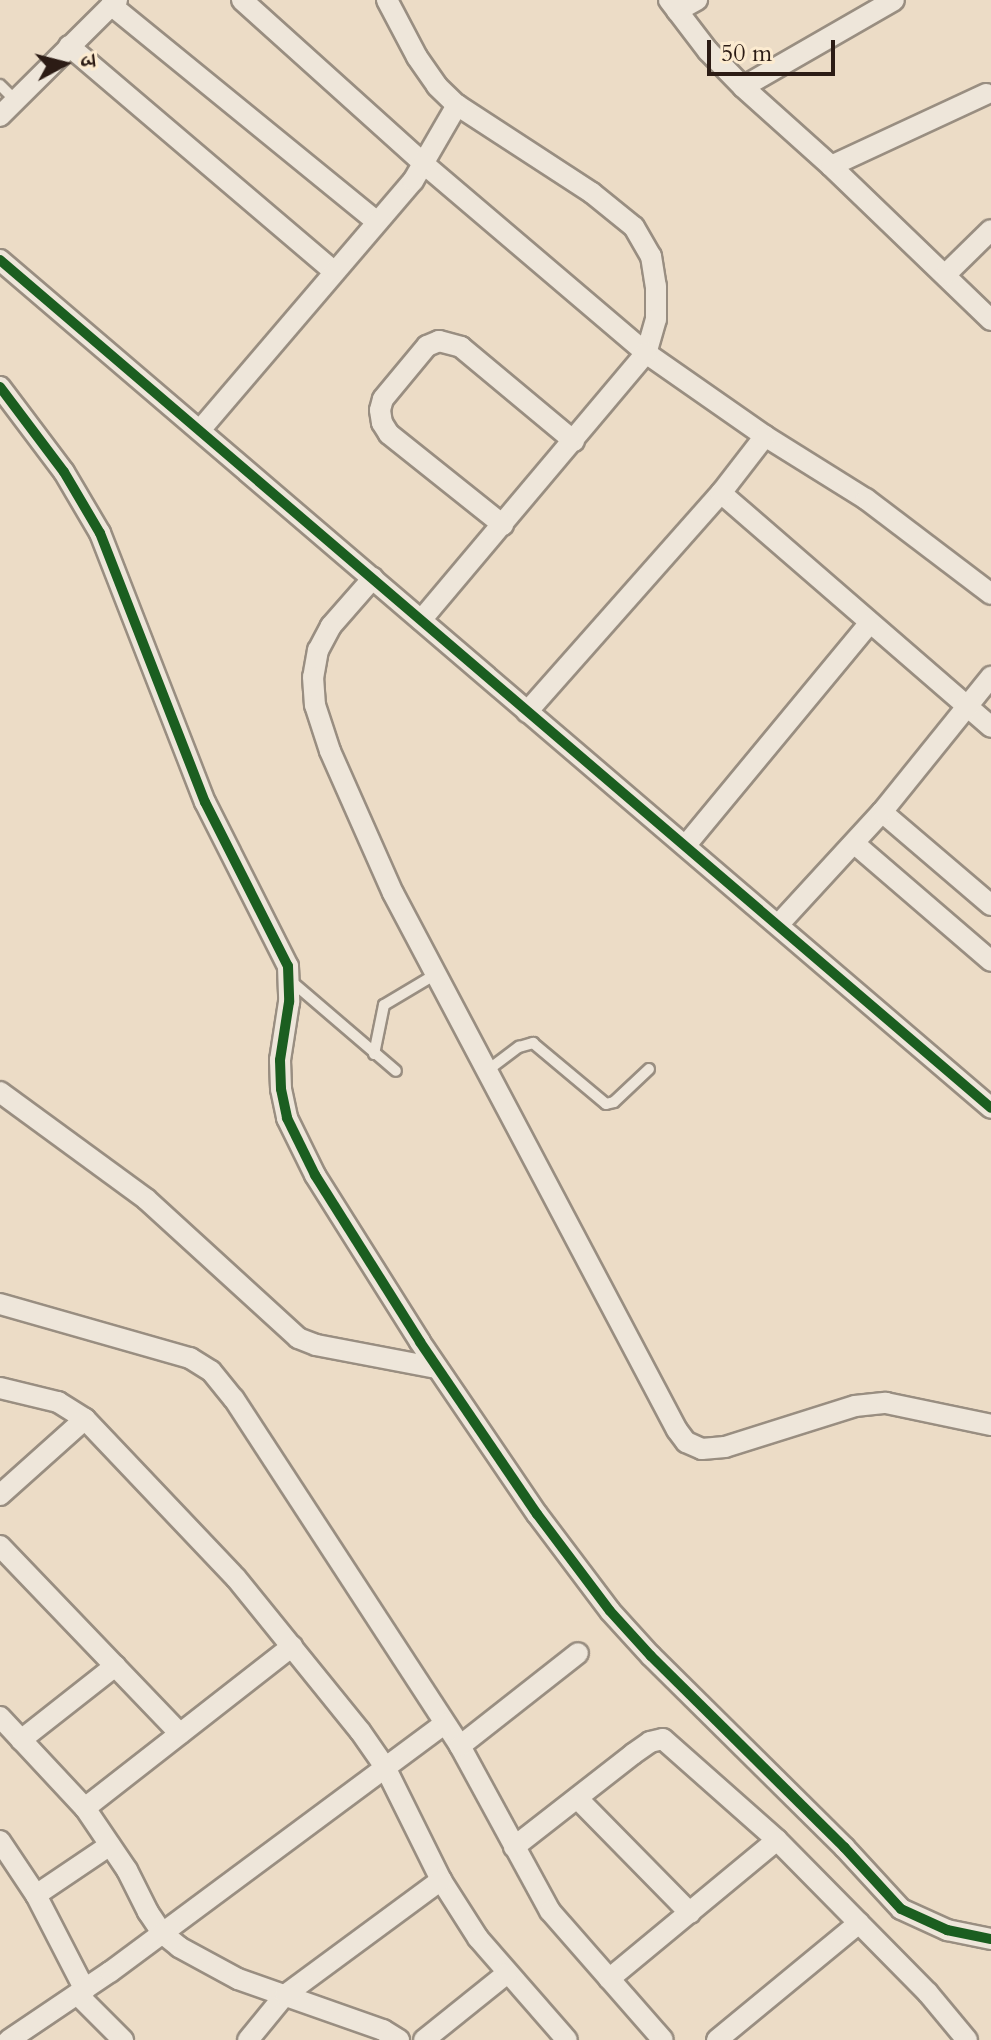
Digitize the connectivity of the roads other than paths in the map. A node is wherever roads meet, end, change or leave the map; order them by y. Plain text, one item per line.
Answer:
1 (242, 0) edge
2 (387, 0) edge
3 (697, 0) edge
4 (894, 0) edge
5 (114, 2) edge
6 (673, 6) edge
7 (69, 46) junction
8 (0, 85) edge
9 (743, 87) junction
10 (986, 94) dead end
11 (15, 100) junction
12 (457, 105) junction
13 (0, 116) edge
14 (424, 164) junction
15 (831, 166) junction
16 (377, 222) junction
17 (991, 230) edge
18 (0, 260) edge
19 (333, 271) junction
20 (945, 275) junction
21 (991, 320) edge
22 (646, 353) junction
23 (0, 387) edge
24 (201, 429) junction
25 (765, 436) junction
26 (574, 441) junction
27 (721, 493) junction
28 (503, 525) junction
29 (373, 578) junction
30 (991, 594) edge
31 (421, 620) junction
32 (869, 624) junction
33 (991, 677) edge
34 (968, 707) junction
35 (527, 712) junction
36 (991, 727) edge
37 (882, 812) junction
38 (855, 844) junction
39 (686, 845) junction
40 (991, 905) edge
41 (778, 925) junction
42 (991, 961) edge
43 (436, 974) junction
44 (291, 981) junction
45 (374, 1054) junction
46 (649, 1069) dead end
47 (488, 1070) junction
48 (396, 1071) dead end
49 (0, 1092) edge
50 (991, 1108) edge
51 (0, 1304) edge
52 (437, 1368) junction
53 (0, 1388) edge
54 (85, 1419) junction
55 (991, 1425) edge
56 (0, 1495) edge
57 (0, 1546) edge
58 (292, 1646) junction
59 (578, 1653) dead end
60 (115, 1666) junction
61 (0, 1717) edge
62 (438, 1728) junction
63 (180, 1734) junction
64 (21, 1740) junction
65 (460, 1746) junction
66 (391, 1762) junction
67 (578, 1799) junction
68 (85, 1808) junction
69 (777, 1840) junction
70 (0, 1841) edge
71 (110, 1845) junction
72 (514, 1847) junction
73 (441, 1880) junction
74 (36, 1895) junction
75 (690, 1913) junction
76 (859, 1923) junction
77 (162, 1933) junction
78 (991, 1939) edge
79 (506, 1974) junction
80 (609, 1979) junction
81 (81, 1992) junction
82 (285, 1995) junction
83 (396, 2039) edge
84 (9, 2040) edge
85 (123, 2040) edge
86 (248, 2040) edge
87 (424, 2040) edge
88 (567, 2040) edge
89 (663, 2040) edge
90 (717, 2040) edge
91 (967, 2040) edge

1 - 14 street
2 - 12 street
3 - 6 street
4 - 9 street
5 - 7 street
5 - 16 street
6 - 9 street
7 - 11 street
7 - 19 street
8 - 11 lane
9 - 15 street
10 - 15 street
11 - 13 street
12 - 14 street
12 - 22 street
14 - 16 street
14 - 22 street
15 - 20 street
16 - 19 street
17 - 20 street
18 - 24 street
19 - 24 street
20 - 21 street
22 - 25 street
22 - 26 street
23 - 44 street
24 - 29 street
25 - 27 street
25 - 30 street
26 - 28 street
26 - 28 street
27 - 32 street
27 - 35 street
28 - 31 street
29 - 31 street
29 - 43 street
31 - 35 street
32 - 34 street
32 - 39 street
33 - 34 street
34 - 36 street
34 - 37 street
35 - 39 street
37 - 38 street
37 - 40 street
38 - 41 street
38 - 42 street
39 - 41 street
41 - 50 street
43 - 45 lane
43 - 47 street
44 - 45 lane
44 - 52 street
45 - 48 lane
46 - 47 lane
47 - 55 street
49 - 52 street
51 - 62 street
52 - 78 street
53 - 54 street
54 - 56 street
54 - 58 street
57 - 60 street
58 - 63 street
58 - 66 street
59 - 65 street
60 - 63 street
60 - 64 street
61 - 64 street
62 - 65 street
62 - 66 street
63 - 68 street
64 - 68 street
65 - 72 street
66 - 73 street
66 - 77 street
67 - 69 street
67 - 72 street
67 - 75 street
68 - 71 street
69 - 75 street
69 - 76 street
70 - 74 street
71 - 74 street
71 - 77 street
72 - 80 street
73 - 79 street
73 - 82 street
74 - 81 street
75 - 80 street
76 - 90 street
76 - 91 street
77 - 81 street
77 - 82 street
79 - 87 street
79 - 88 street
80 - 89 street
81 - 84 street
81 - 85 street
82 - 83 street
82 - 86 street

